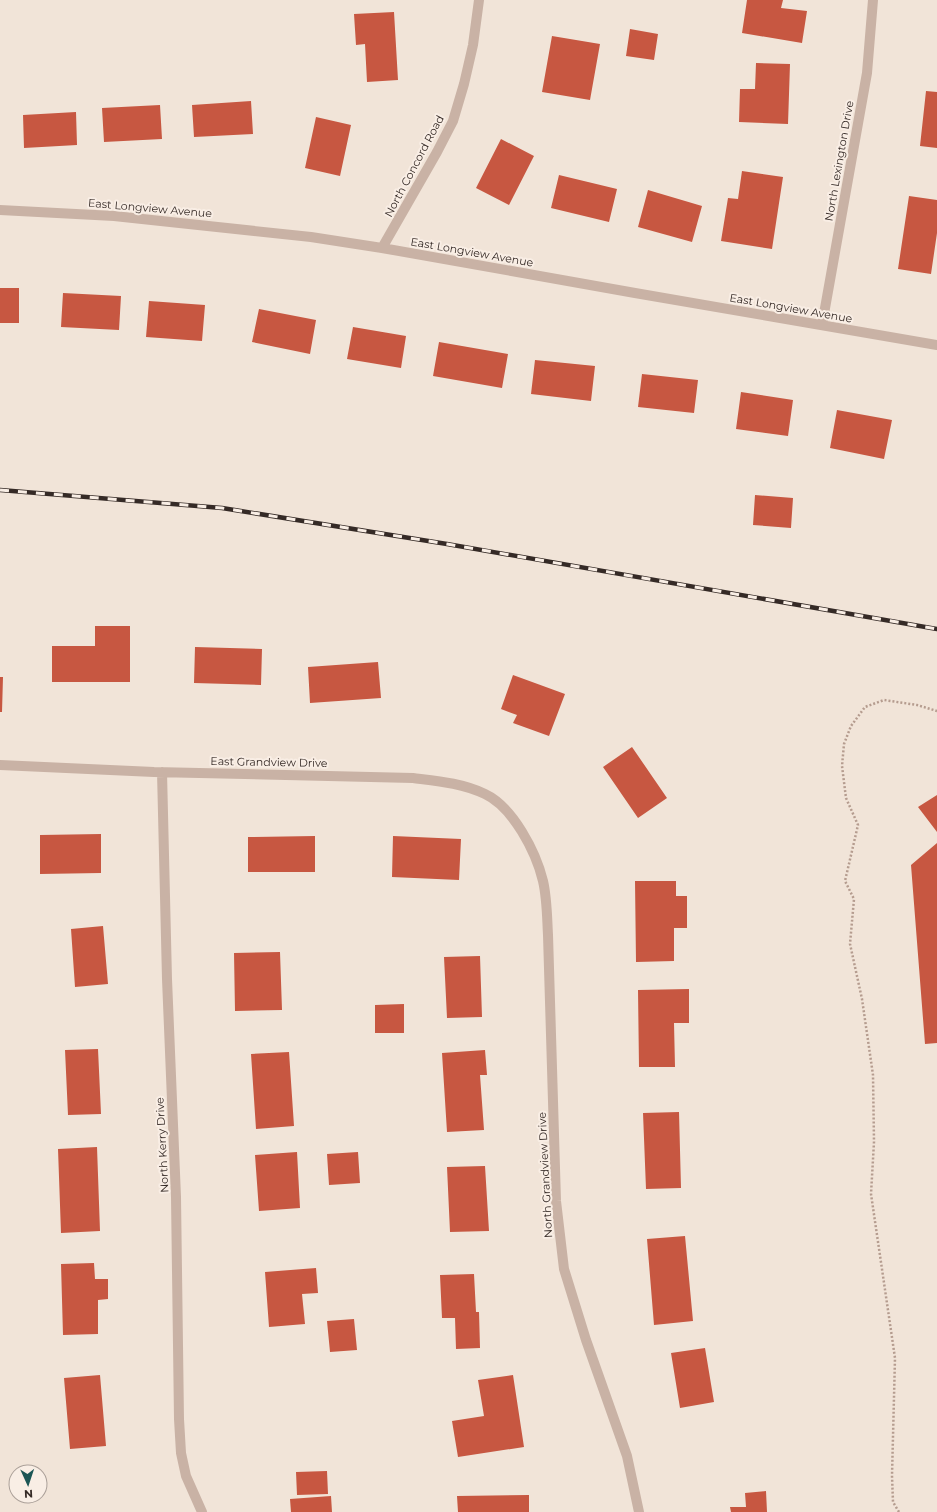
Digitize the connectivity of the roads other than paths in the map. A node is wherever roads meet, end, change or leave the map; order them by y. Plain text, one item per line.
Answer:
1 (478, 0) edge
2 (873, 0) edge
3 (0, 210) edge
4 (382, 248) junction
5 (822, 325) junction
6 (937, 345) edge
7 (0, 765) edge
8 (162, 772) junction
9 (520, 830) joint
10 (202, 1512) edge
11 (639, 1512) edge

1 - 4 street, North Concord Road
2 - 5 street, North Lexington Drive
3 - 4 street, East Longview Avenue
4 - 5 street, East Longview Avenue
5 - 6 street, East Longview Avenue
7 - 8 street, East Grandview Drive
8 - 9 street, East Grandview Drive
8 - 10 street, North Kerry Drive
9 - 11 street, North Grandview Drive

